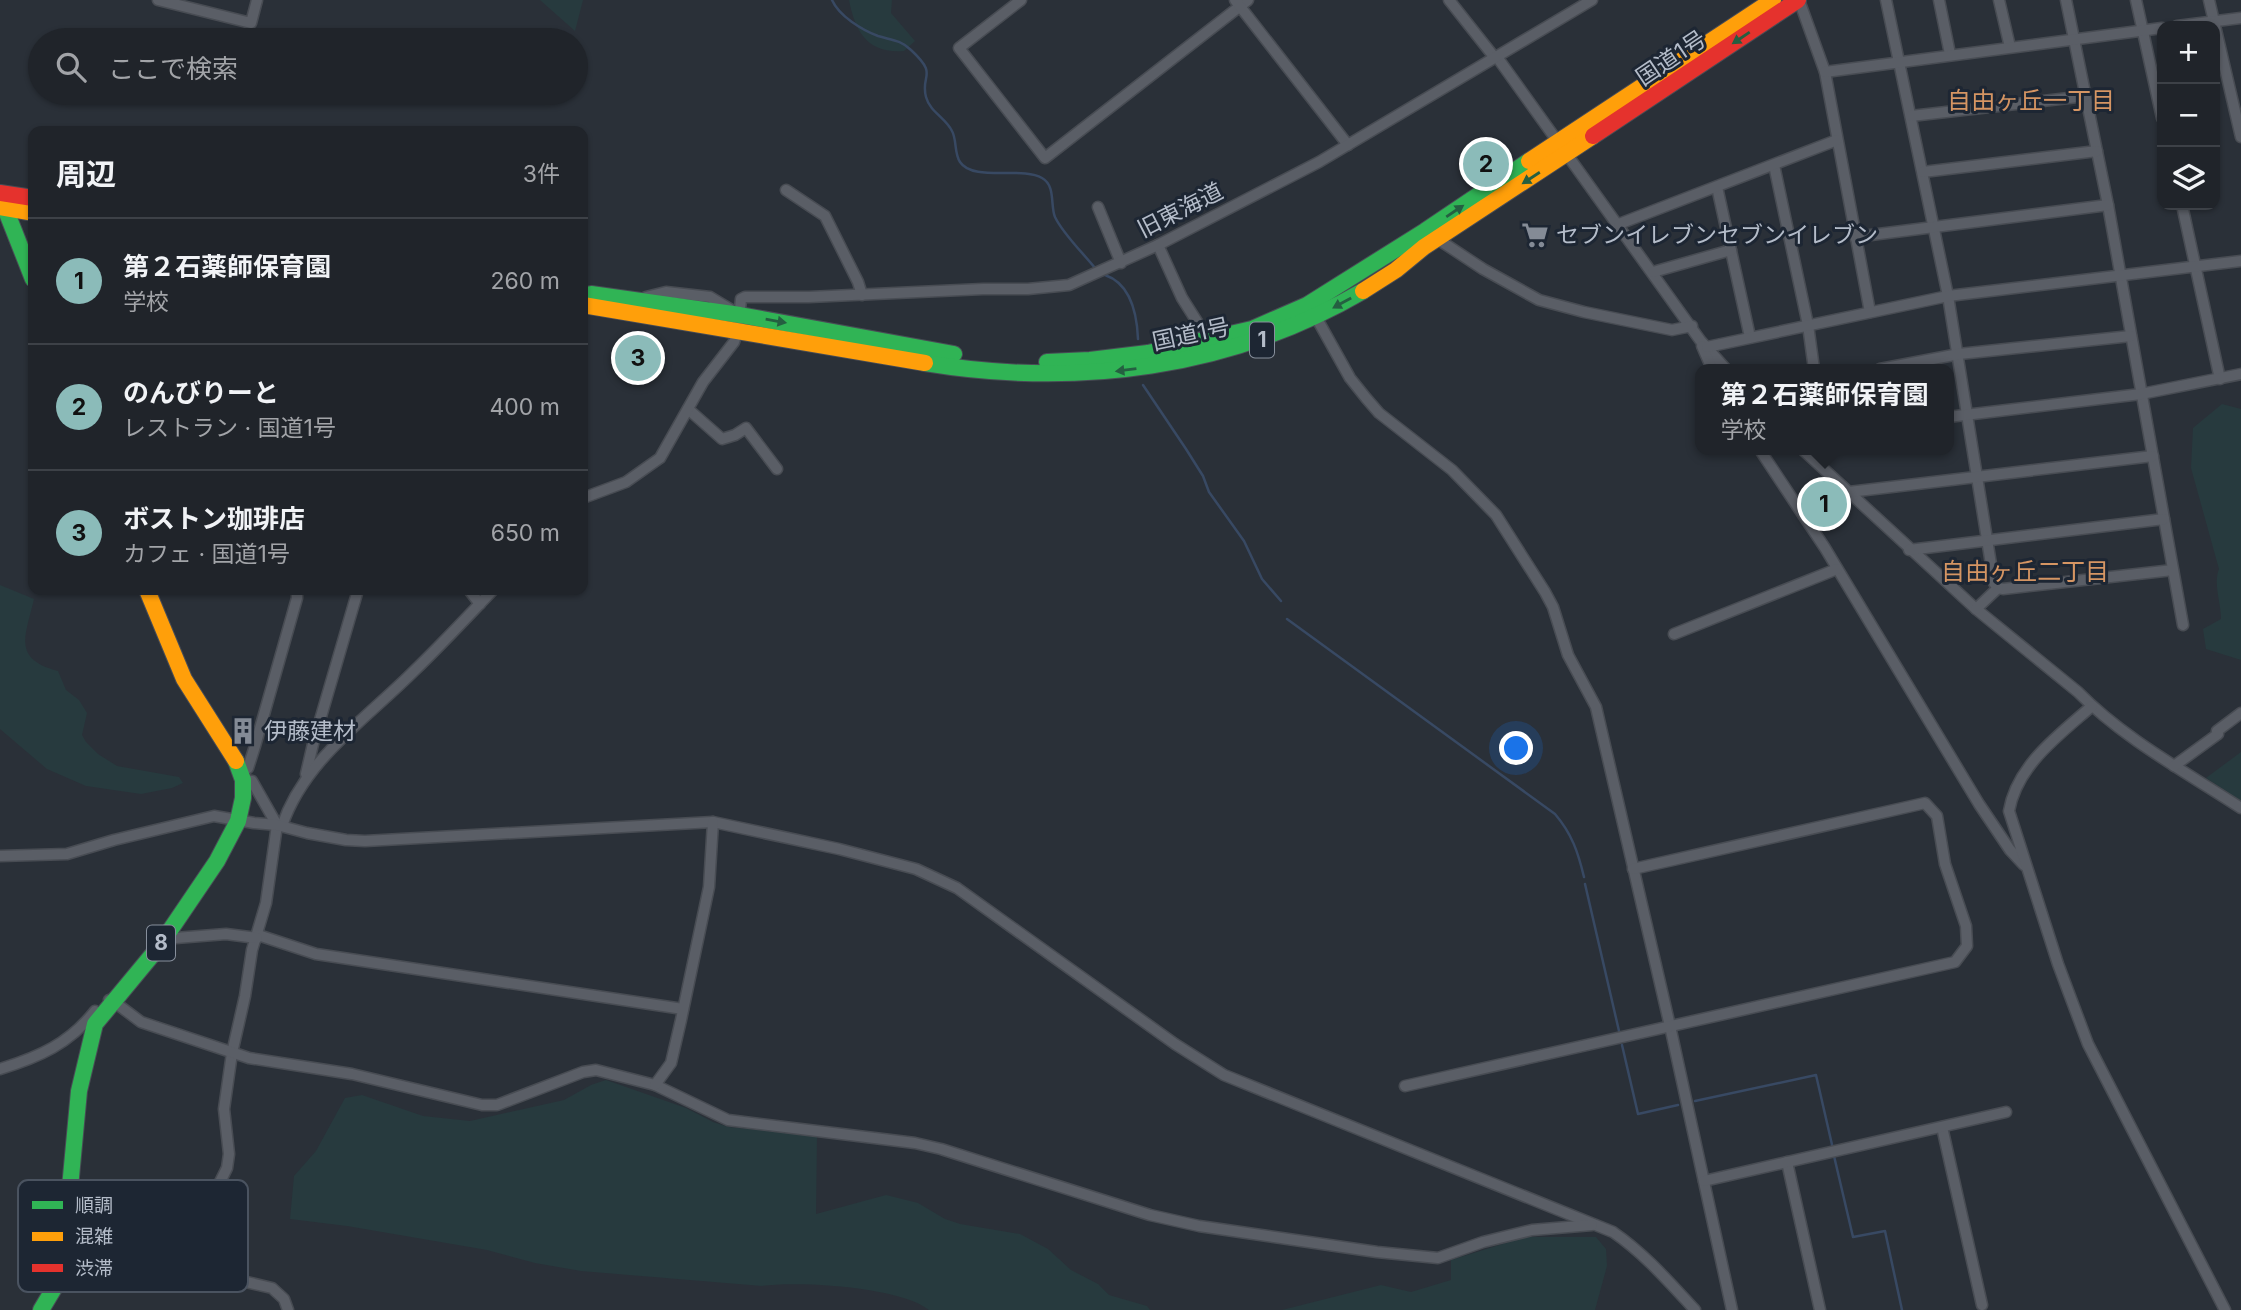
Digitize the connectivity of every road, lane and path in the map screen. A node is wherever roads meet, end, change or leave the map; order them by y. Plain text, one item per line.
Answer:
1 (158, 0) edge
2 (257, 0) edge
3 (1021, 0) edge
4 (1449, 0) edge
5 (1592, 0) edge
6 (1773, 0) edge
7 (1798, 0) edge
8 (1886, 0) edge
9 (1939, 0) edge
10 (1999, 0) edge
11 (2066, 0) edge
12 (2136, 0) edge
13 (2209, 0) edge
14 (1241, 2) edge
15 (2241, 19) edge
16 (2214, 21) edge
17 (2220, 21) edge
18 (2157, 29) edge
19 (2143, 31) junction
20 (2074, 39) junction
21 (2010, 47) junction
22 (2220, 48) edge
23 (1950, 54) junction
24 (1496, 57) junction
25 (1900, 61) junction
26 (1825, 72) junction
27 (2241, 80) edge
28 (2228, 82) junction
29 (2157, 95) edge
30 (2086, 96) junction
31 (1911, 116) junction
32 (2241, 137) edge
33 (1837, 140) junction
34 (1556, 142) junction
35 (1348, 145) junction
36 (2097, 151) junction
37 (1567, 155) junction
38 (1774, 164) junction
39 (1923, 172) junction
40 (1717, 187) junction
41 (786, 190) dead end
42 (28, 198) edge
43 (2, 201) edge
44 (2108, 205) junction
45 (1098, 207) dead end
46 (2183, 210) edge
47 (28, 211) edge
48 (1619, 224) junction
49 (1935, 229) junction
50 (1431, 235) junction
51 (1855, 237) junction
52 (1158, 245) junction
53 (1731, 250) junction
54 (2241, 261) edge
55 (1121, 262) junction
56 (28, 266) edge
57 (2195, 267) junction
58 (1653, 272) junction
59 (2120, 276) junction
60 (588, 293) edge
61 (862, 295) junction
62 (1948, 296) junction
63 (636, 299) junction
64 (588, 305) edge
65 (1870, 312) junction
66 (740, 315) junction
67 (1316, 317) junction
68 (1808, 325) junction
69 (1692, 326) junction
70 (2131, 336) junction
71 (1750, 337) junction
72 (1205, 341) junction
73 (1704, 344) junction
74 (1959, 354) junction
75 (1710, 364) edge
76 (1722, 364) edge
77 (1813, 364) edge
78 (1906, 364) edge
79 (1008, 367) junction
80 (2241, 374) edge
81 (2220, 379) junction
82 (2141, 394) junction
83 (688, 409) junction
84 (1969, 414) junction
85 (1954, 416) edge
86 (1763, 455) edge
87 (1808, 455) edge
88 (2153, 456) junction
89 (777, 469) dead end
90 (1978, 476) junction
91 (1849, 492) junction
92 (588, 496) edge
93 (2164, 519) junction
94 (1988, 540) junction
95 (1909, 550) junction
96 (1837, 569) junction
97 (2173, 570) junction
98 (1998, 588) junction
99 (149, 595) edge
100 (297, 595) edge
101 (357, 595) edge
102 (472, 595) edge
103 (488, 595) edge
104 (480, 604) junction
105 (1976, 609) junction
106 (2183, 625) dead end
107 (1674, 634) dead end
108 (2092, 706) junction
109 (2241, 713) edge
110 (2174, 765) junction
111 (242, 776) junction
112 (306, 777) junction
113 (2241, 808) edge
114 (238, 821) junction
115 (713, 822) junction
116 (280, 825) junction
117 (0, 856) edge
118 (1633, 869) junction
119 (2028, 870) junction
120 (257, 936) junction
121 (163, 939) junction
122 (113, 1001) junction
123 (683, 1009) junction
124 (1670, 1026) junction
125 (232, 1053) junction
126 (0, 1069) edge
127 (655, 1085) junction
128 (1405, 1086) dead end
129 (2006, 1112) dead end
130 (1942, 1127) junction
131 (1787, 1162) junction
132 (71, 1180) edge
133 (221, 1180) edge
134 (1703, 1181) junction
135 (1595, 1224) junction
136 (248, 1283) edge
137 (53, 1292) edge
138 (1982, 1305) dead end
139 (41, 1310) edge
140 (288, 1310) edge
141 (1695, 1310) edge
142 (1732, 1310) edge
143 (1820, 1310) edge
144 (2225, 1310) edge

1 - 2 street
3 - 14 street
4 - 24 street
5 - 24 street, 旧東海道
6 - 34 main road, 国道1号 / 1
7 - 26 street
7 -> 37 main road, 国道1号 / 1
8 - 25 street
9 - 23 street
10 - 21 street
11 - 20 street
12 - 19 street
13 - 16 street
14 - 35 street
15 - 17 street
18 - 19 street
19 - 20 street
19 - 29 street
20 - 21 street
20 - 30 street
21 - 23 street
22 - 28 street
23 - 25 street
24 - 34 street
24 - 35 street, 旧東海道
25 - 26 street
25 - 31 street
26 - 33 street
27 - 28 street
28 - 32 street
30 - 31 street
30 - 36 street
31 - 39 street
33 - 38 street
33 - 51 street
34 - 37 street
50 -> 34 main road, 国道1号 / 1
35 - 52 street, 旧東海道
36 - 39 street
36 - 44 street
37 - 48 street
37 -> 50 main road, 国道1号 / 1
38 - 40 street
38 - 68 street
39 - 49 street
40 - 48 street
40 - 53 street
41 - 61 street
42 - 43 main road
43 - 47 main road
43 - 56 main road
44 - 49 street
44 - 59 street
45 - 55 street
46 - 57 street
48 - 58 street
49 - 51 street
49 - 62 street
50 -> 67 main road, 国道1号 / 1
50 - 69 street
50 - 72 main road, 国道1号 / 1
51 - 65 street
52 - 55 street, 旧東海道
52 - 72 street
53 - 58 street
53 - 71 street
54 - 57 street
55 - 61 street, 旧東海道
57 - 59 street
57 - 81 street
58 - 69 street
59 - 62 street
59 - 70 street
60 - 63 main road, 国道1号 / 1
61 - 66 street, 旧東海道
62 - 65 street
62 - 74 street
63 - 66 main road, 国道1号 / 1
63 - 66 street
64 - 66 main road, 国道1号 / 1
65 - 68 street
66 - 79 main road, 国道1号 / 1
66 - 83 street
67 -> 79 main road, 国道1号 / 1
67 - 118 street
68 - 71 street
68 - 77 street
69 - 73 street
70 - 74 street
70 - 82 street
71 - 73 street
72 - 79 main road, 国道1号 / 1
73 - 75 street
73 - 76 street
74 - 78 street
74 - 84 street
80 - 81 street
81 - 82 street
82 - 84 street
82 - 88 street
83 - 89 street
83 - 92 street
84 - 85 street
84 - 90 street
86 - 96 street
87 - 91 street
88 - 90 street
88 - 93 street
90 - 91 street
90 - 94 street
91 - 95 street
93 - 94 street
93 - 97 street
94 - 95 street
94 - 98 street
95 - 105 street
96 - 107 street
96 - 119 street
97 - 98 street
97 - 106 street
98 - 105 street
99 - 111 main road
100 - 111 street
101 - 112 street
102 - 104 street
103 - 104 street
104 - 112 street
105 - 108 street
108 - 110 street
108 - 119 street
109 - 110 street
110 - 113 street
111 - 114 main road, 8
111 - 116 street
112 - 116 street
114 - 116 street
114 - 117 street
114 - 121 main road, 8
115 - 116 street
115 - 123 street
115 - 135 street
116 - 120 street
118 - 124 street
118 - 124 street
119 - 144 street
120 - 121 street
120 - 123 street
120 - 125 street
121 - 122 main road, 8
122 - 125 street
122 - 126 street
122 - 132 main road, 8
123 - 127 street
124 - 128 street
124 - 134 street
125 - 127 street
125 - 133 street
127 - 135 street
129 - 130 street
130 - 131 street
130 - 138 street
131 - 134 street
131 - 143 street
134 - 142 street
135 - 141 street
136 - 140 street
137 - 139 main road, 8

